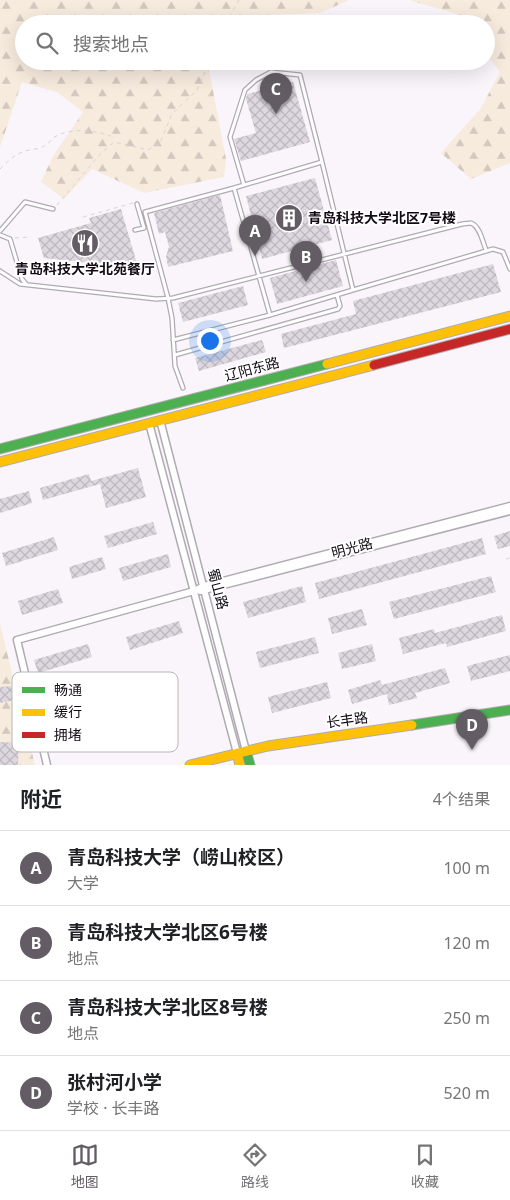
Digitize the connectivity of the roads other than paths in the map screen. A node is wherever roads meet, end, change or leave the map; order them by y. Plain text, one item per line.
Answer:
1 (322, 162) junction
2 (244, 185) junction
3 (234, 188) junction
4 (138, 204) road end
5 (53, 209) road end
6 (134, 230) dead end
7 (0, 233) edge
8 (486, 250) junction
9 (345, 254) junction
10 (510, 269) edge
11 (0, 271) edge
12 (259, 277) junction
13 (26, 284) junction
14 (353, 290) junction
15 (336, 295) junction
16 (168, 298) junction
17 (270, 315) junction
18 (510, 316) edge
19 (510, 329) edge
20 (174, 340) junction
21 (174, 355) junction
22 (183, 388) dead end
23 (160, 420) junction
24 (150, 423) junction
25 (0, 449) edge
26 (0, 462) edge
27 (510, 506) edge
28 (510, 511) edge
29 (204, 588) junction
30 (194, 591) junction
31 (24, 672) edge
32 (510, 710) edge
33 (246, 751) junction
34 (44, 752) edge
35 (237, 753) junction
36 (47, 765) edge
37 (190, 765) edge
38 (240, 765) edge
39 (250, 765) edge

1 - 2 lane
1 - 2 lane
1 - 9 lane
2 - 3 lane
3 - 12 lane
3 - 16 lane
4 - 6 lane
5 - 7 lane
7 - 13 lane
8 - 9 lane
8 - 10 lane
8 - 14 lane
9 - 12 lane
9 - 14 lane
11 - 13 lane
12 - 16 lane
12 - 17 lane
13 - 16 lane
14 - 15 lane
15 - 17 lane
15 - 21 lane
16 - 20 lane
17 - 20 lane
18 - 25 main road, 辽阳东路
19 - 23 main road, 辽阳东路
20 - 21 lane
21 - 22 lane
23 - 24 main road, 辽阳东路
23 - 29 street, 蜀山路
24 - 26 main road, 辽阳东路
24 - 30 street, 蜀山路
27 - 29 street, 明光路
28 - 29 street, 明光路
29 - 30 street, 明光路
29 - 33 street, 蜀山路
30 - 31 street, 明光路
30 - 35 street, 蜀山路
32 - 33 main road, 长丰路
33 - 35 main road, 长丰路
33 - 39 main road, 蜀山路
34 - 36 street, 明光路
35 - 37 main road, 长丰路
35 - 38 main road, 蜀山路

